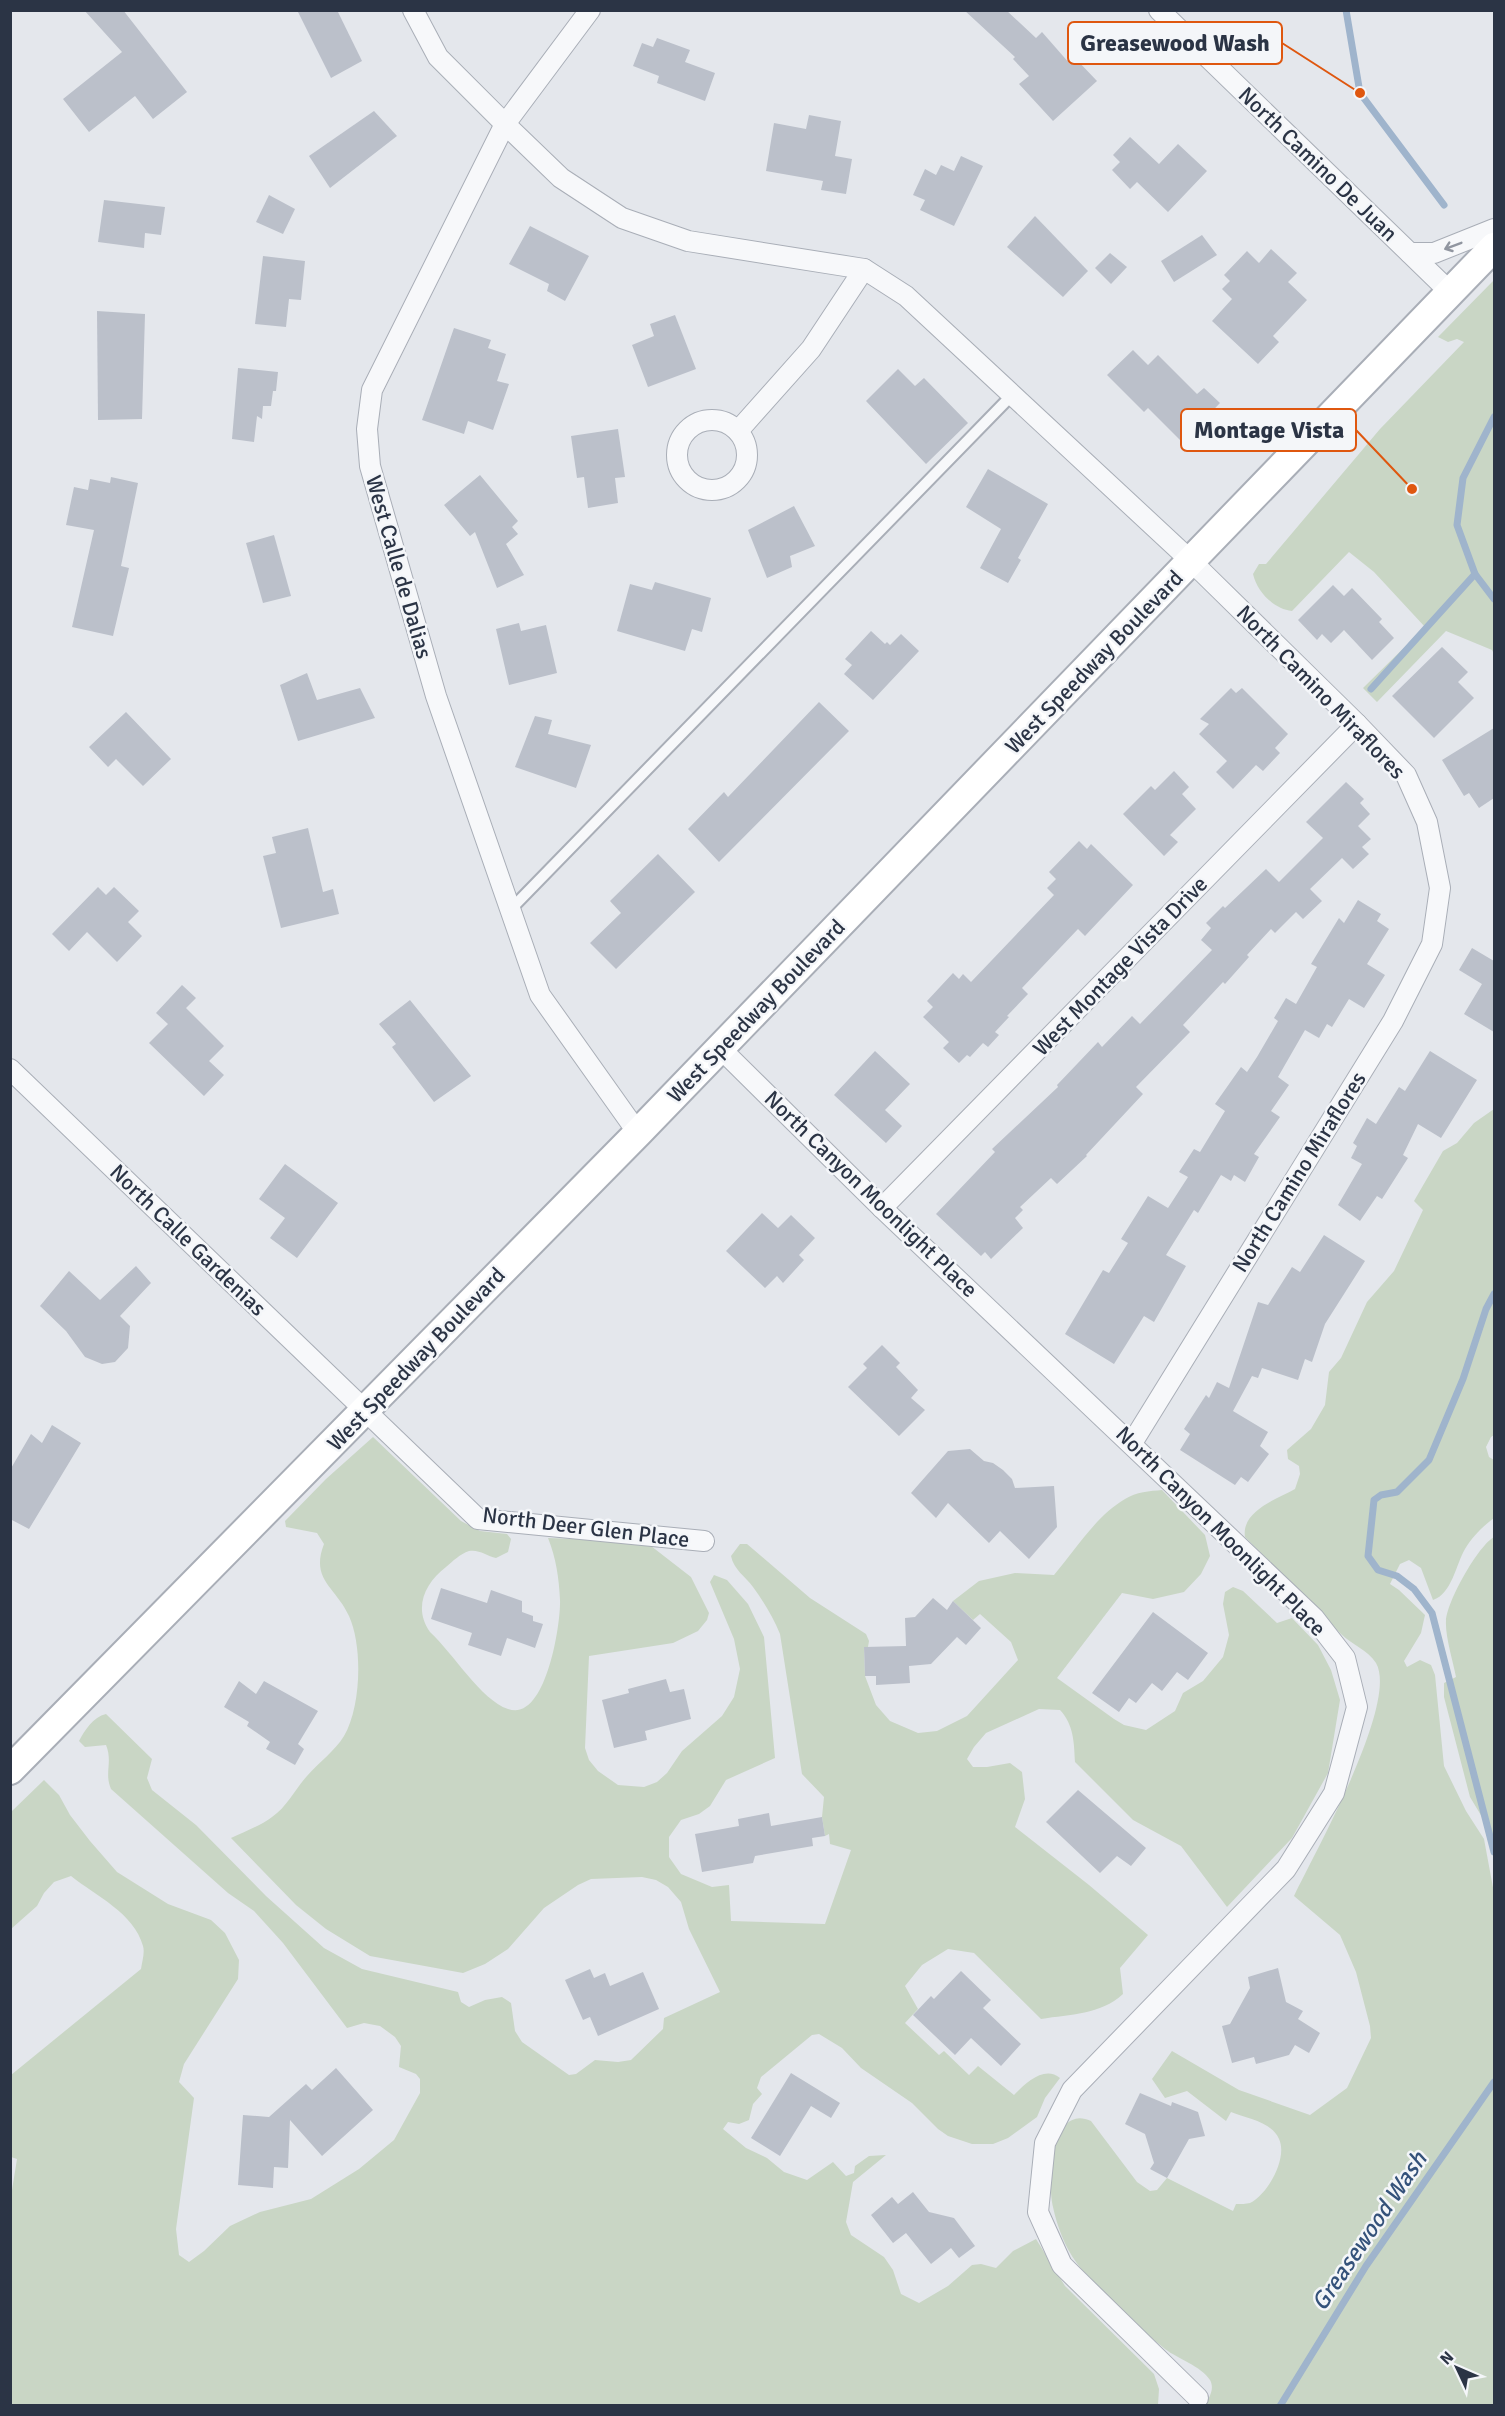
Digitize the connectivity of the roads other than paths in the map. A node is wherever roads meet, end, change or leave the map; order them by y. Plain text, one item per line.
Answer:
1 (413, 10) edge
2 (590, 10) edge
3 (1159, 10) edge
4 (505, 124) junction
5 (1494, 229) edge
6 (1494, 247) edge
7 (1410, 253) junction
8 (864, 269) junction
9 (1451, 293) junction
10 (1012, 395) junction
11 (738, 431) dead end
12 (1191, 561) junction
13 (1357, 724) junction
14 (510, 910) junction
15 (720, 1048) junction
16 (10, 1069) edge
17 (638, 1133) junction
18 (882, 1208) junction
19 (366, 1411) junction
20 (1132, 1443) junction
21 (704, 1541) dead end
22 (10, 1770) edge
23 (1198, 2398) dead end

1 - 4 street, North Camino Miraflores
2 - 4 street, West Calle de Dalias
3 - 7 street, North Camino De Juan
4 - 8 street, North Camino Miraflores
4 - 14 street, West Calle de Dalias
5 -> 7 street
6 - 9 main road, West Speedway Boulevard
7 - 9 street, North Camino De Juan
8 - 10 street, North Camino Miraflores
8 - 11 street
9 - 12 main road, West Speedway Boulevard
10 - 12 street, North Camino Miraflores
10 - 14 lane
12 - 13 street, North Camino Miraflores
12 - 15 main road, West Speedway Boulevard
13 - 18 street, West Montage Vista Drive
13 - 20 street, North Camino Miraflores
14 - 17 street, West Calle de Dalias
15 - 17 main road, West Speedway Boulevard
15 - 18 street, North Canyon Moonlight Place
16 - 19 street, North Calle Gardenias
17 - 19 main road, West Speedway Boulevard
18 - 20 street, North Canyon Moonlight Place
19 - 21 street, North Deer Glen Place
19 - 22 main road, West Speedway Boulevard
20 - 23 street, North Canyon Moonlight Place

